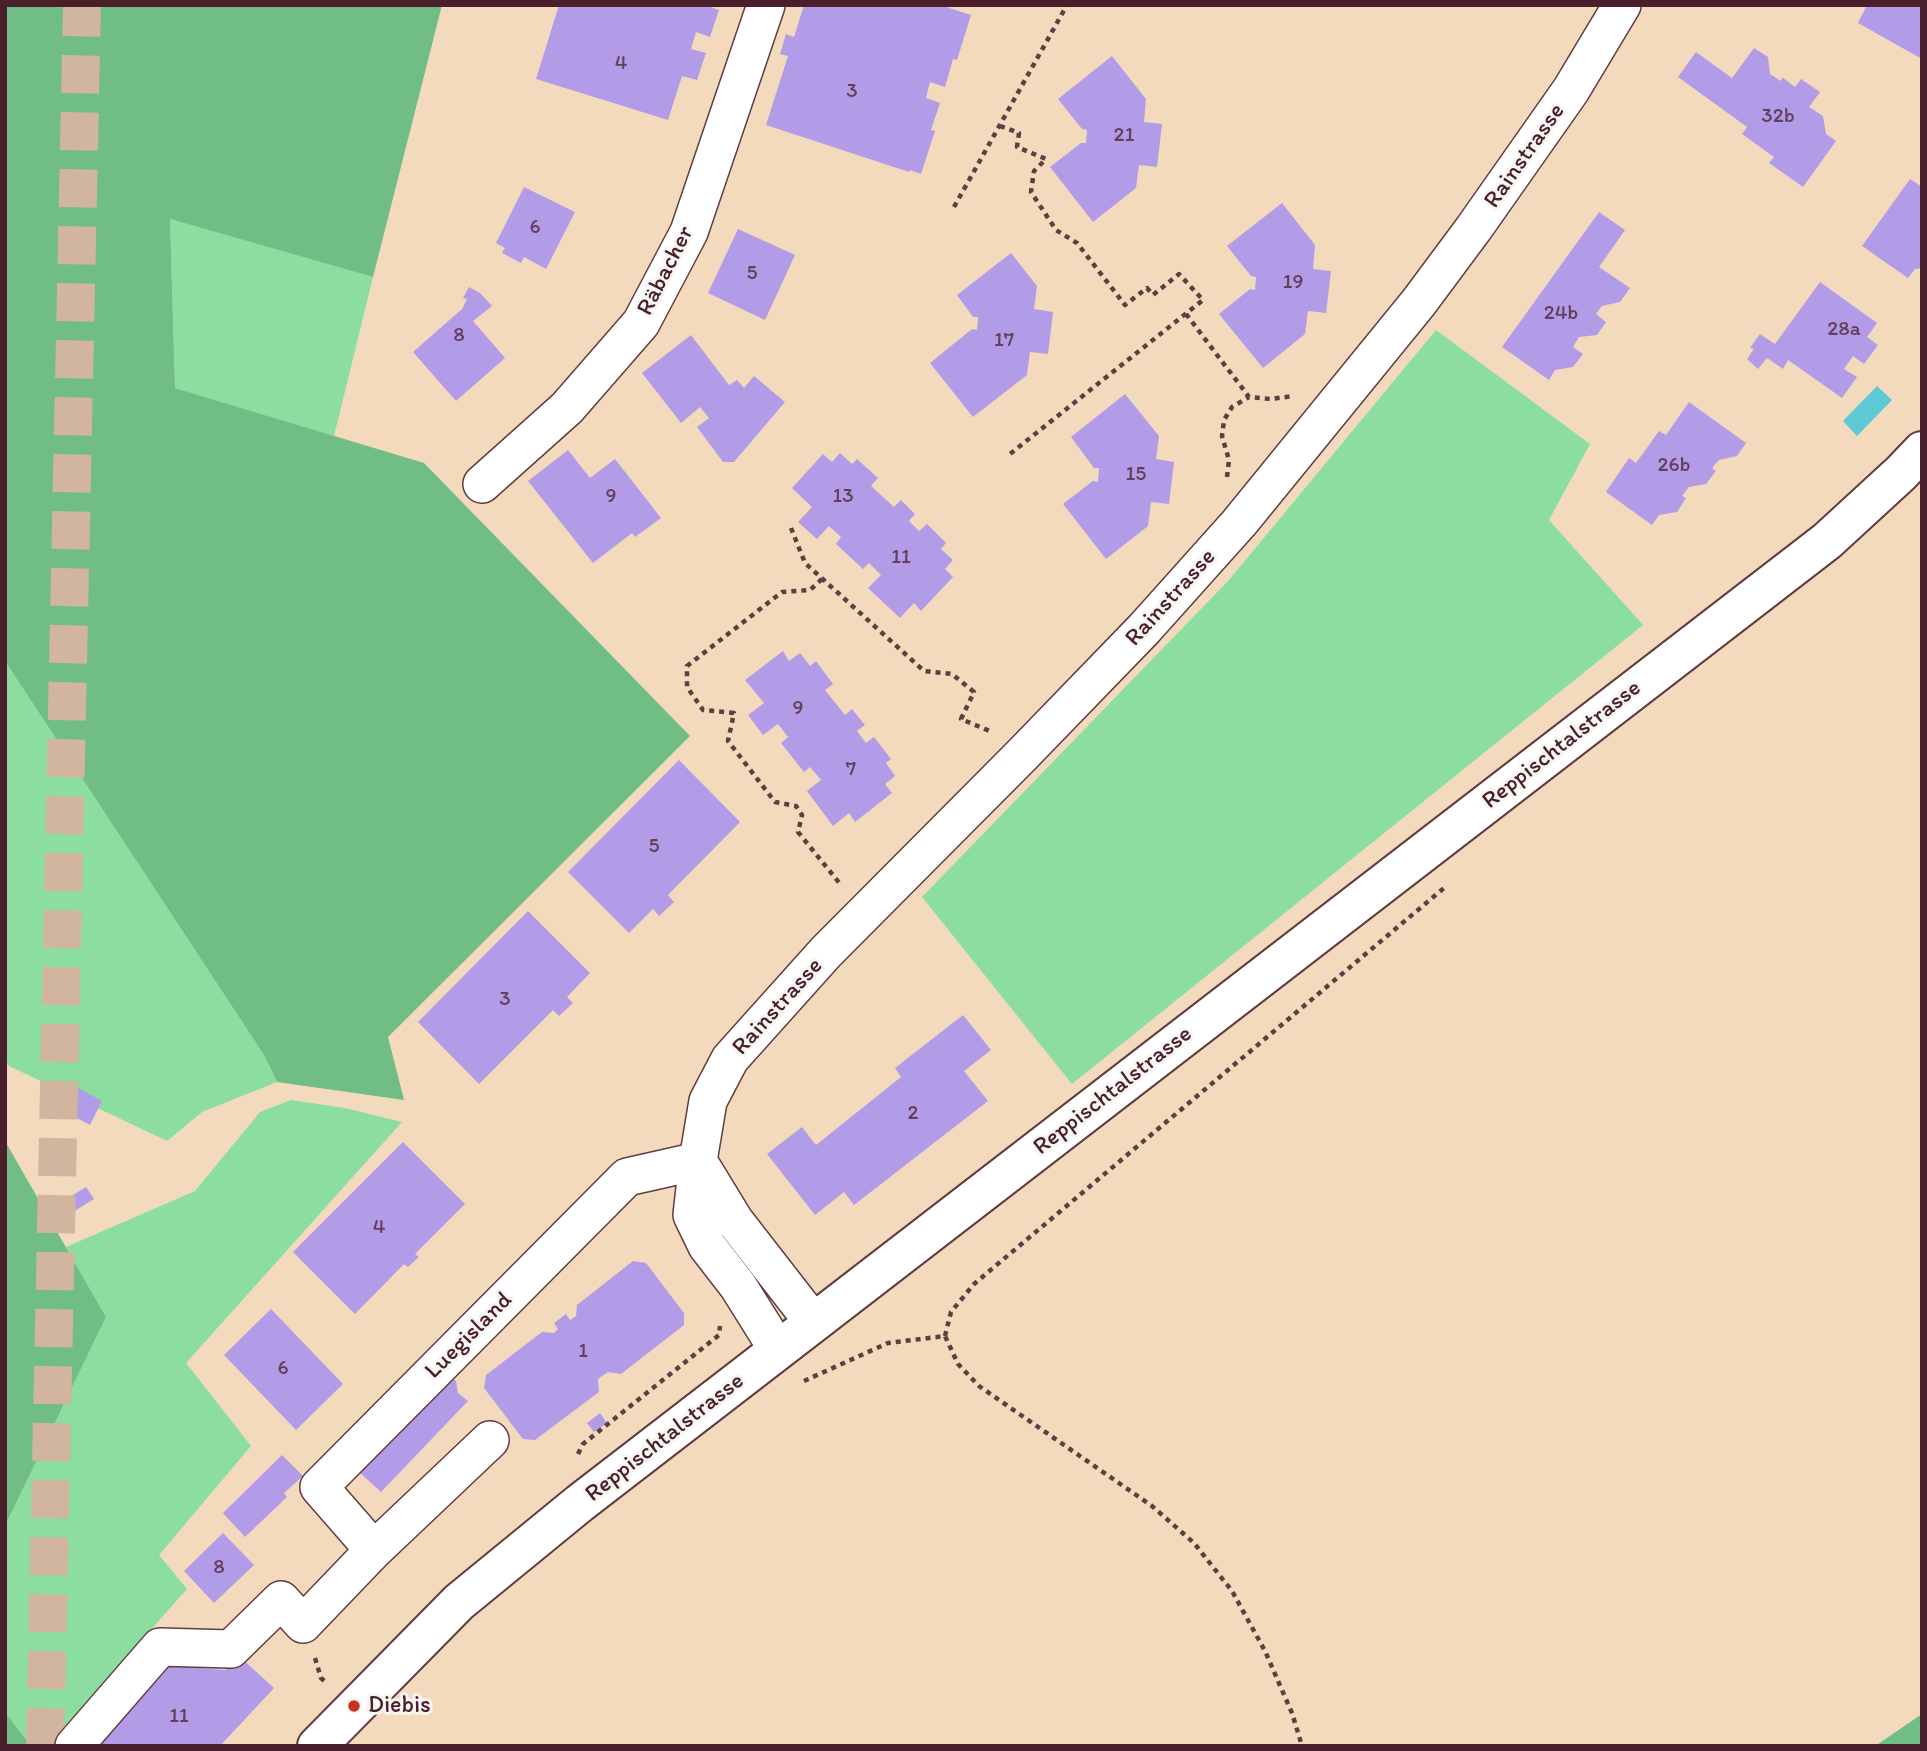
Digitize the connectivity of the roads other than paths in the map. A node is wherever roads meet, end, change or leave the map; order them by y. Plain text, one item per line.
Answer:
1 (766, 5) edge
2 (1622, 5) edge
3 (1922, 451) edge
4 (482, 484) dead end
5 (698, 1161) junction
6 (814, 1323) junction
7 (778, 1350) junction
8 (490, 1440) dead end
9 (374, 1550) junction
10 (74, 1746) edge
11 (317, 1746) edge

1 - 4 street, Räbacher
2 - 5 street, Rainstrasse
3 - 6 main road, Reppischtalstrasse
5 - 6 street
5 - 7 street, Rainstrasse
5 - 9 street, Luegisland
6 - 7 main road, Reppischtalstrasse
7 - 11 main road, Reppischtalstrasse
8 - 9 street
9 - 10 street

